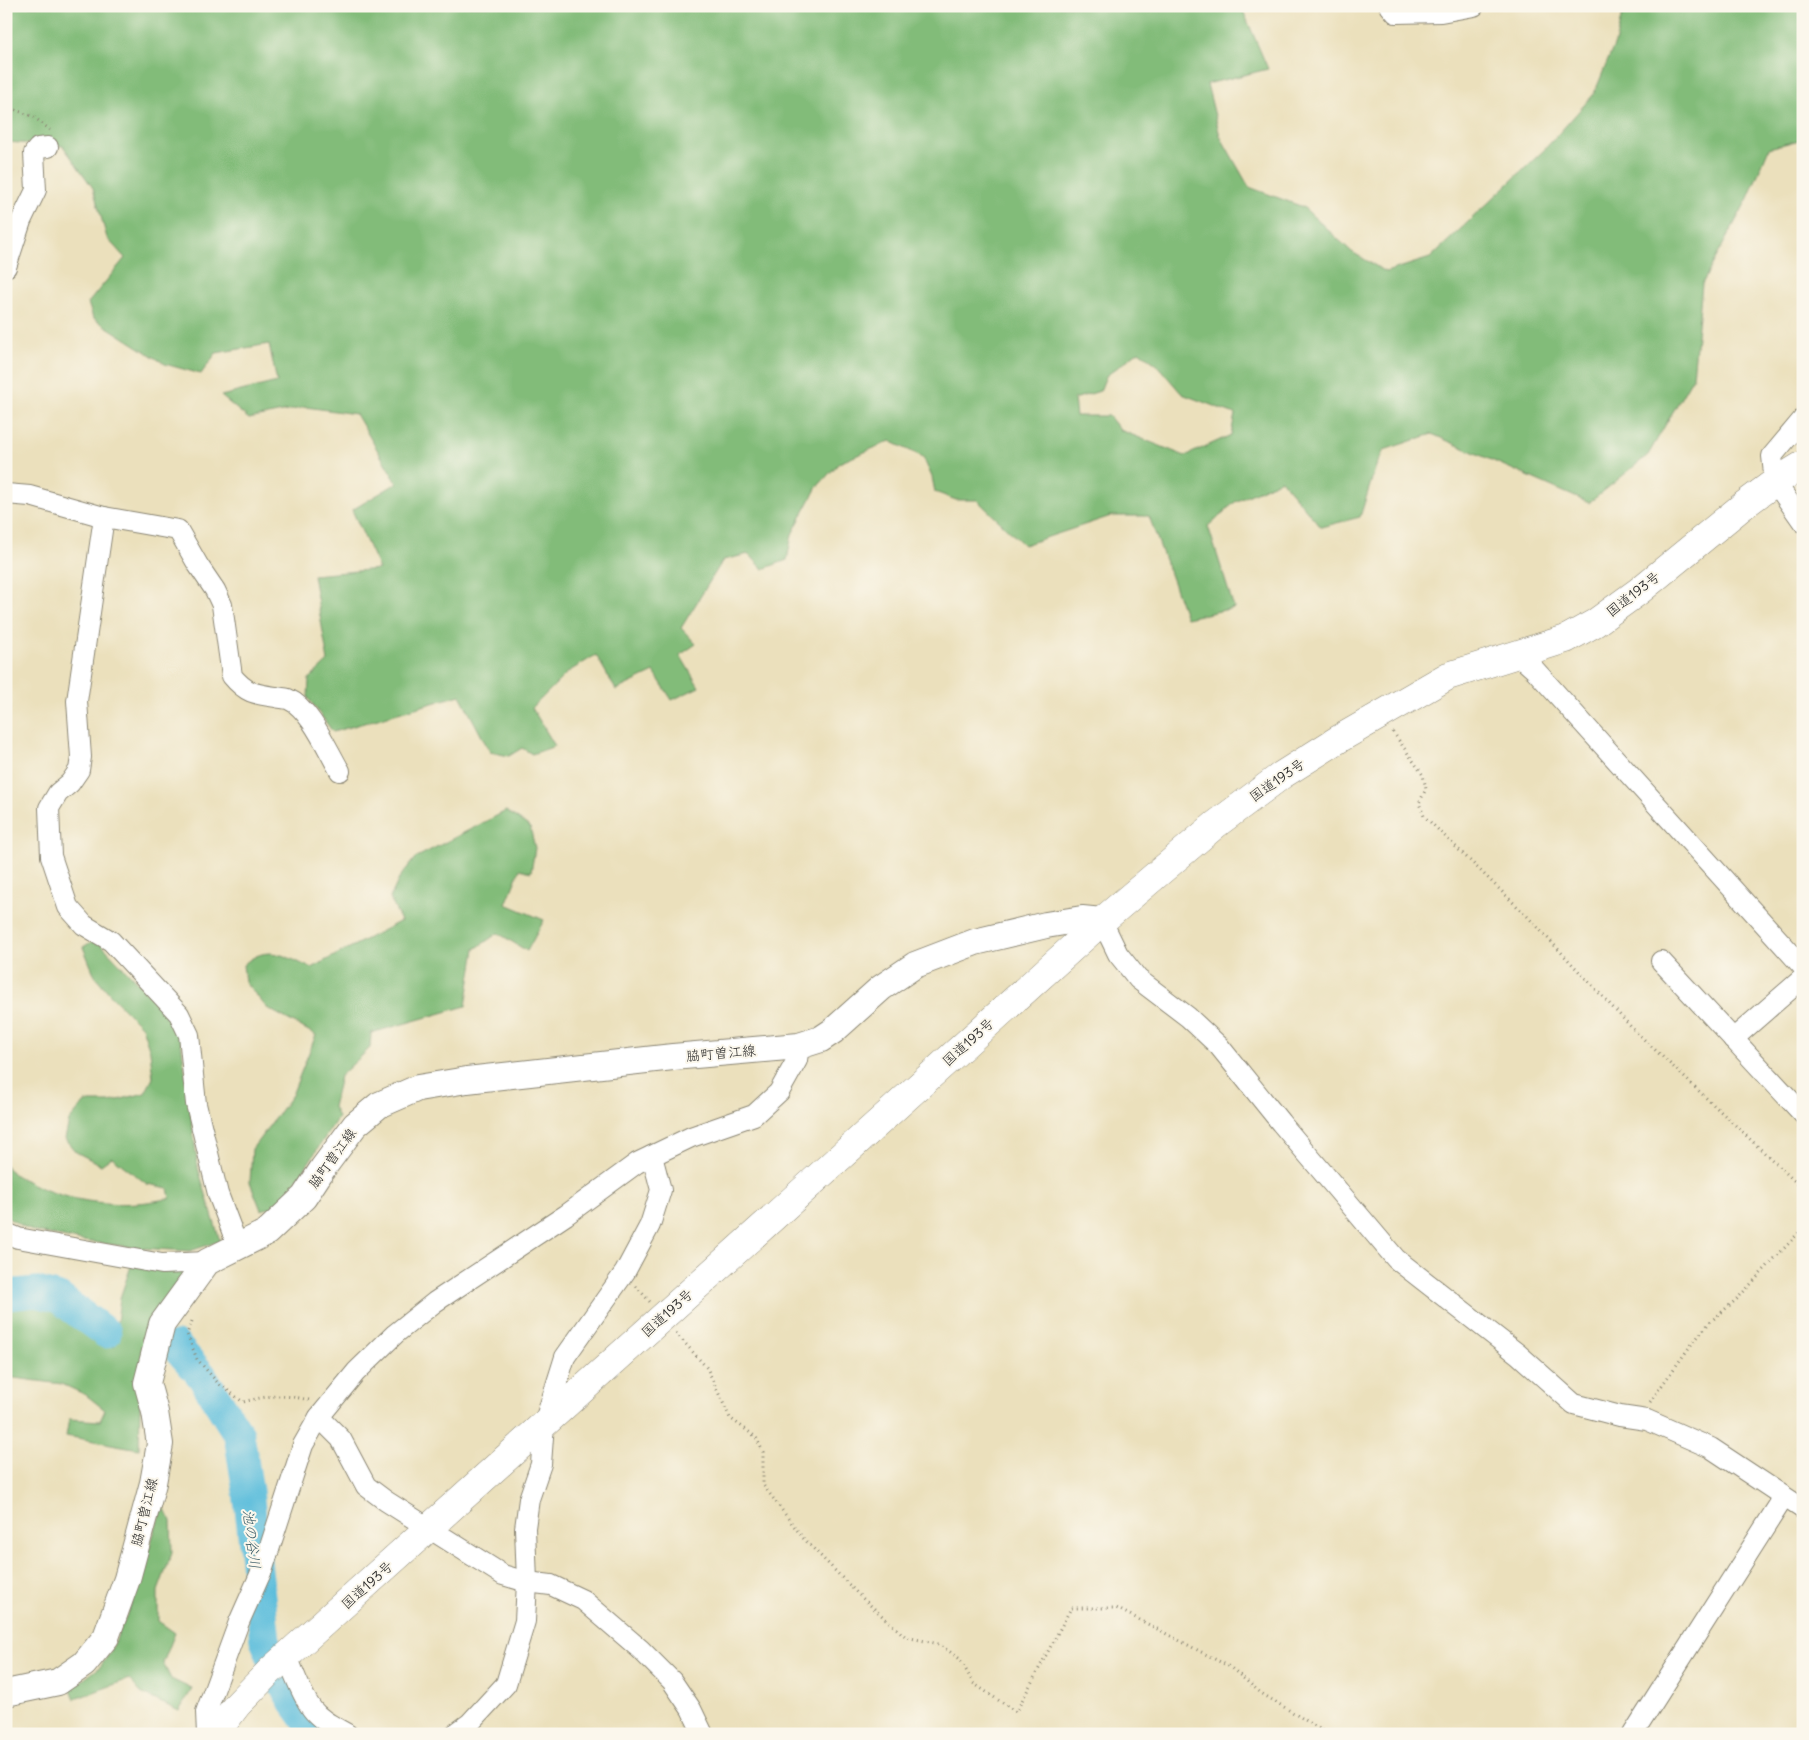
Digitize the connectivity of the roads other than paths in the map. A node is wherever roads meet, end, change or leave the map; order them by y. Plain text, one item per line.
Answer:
1 (1390, 6) edge
2 (1474, 6) edge
3 (48, 147) road end
4 (6, 266) edge
5 (1803, 418) edge
6 (1803, 465) edge
7 (1775, 482) junction
8 (6, 494) edge
9 (104, 517) junction
10 (1803, 522) edge
11 (1517, 654) junction
12 (340, 771) dead end
13 (1102, 921) junction
14 (1661, 961) dead end
15 (1803, 967) edge
16 (1803, 978) edge
17 (1733, 1039) junction
18 (799, 1046) junction
19 (1803, 1114) edge
20 (652, 1156) junction
21 (6, 1233) edge
22 (238, 1247) junction
23 (207, 1262) junction
24 (324, 1411) junction
25 (544, 1424) junction
26 (1784, 1497) junction
27 (1803, 1510) edge
28 (429, 1529) junction
29 (527, 1582) junction
30 (280, 1663) junction
31 (6, 1693) edge
32 (207, 1734) edge
33 (215, 1734) edge
34 (347, 1734) edge
35 (455, 1734) edge
36 (703, 1734) edge
37 (1633, 1734) edge

1 - 2 street
3 - 4 street
5 - 7 street
6 - 7 highway, 国道193号
7 - 10 street
7 - 11 highway, 国道193号
8 - 9 street
9 - 12 street
9 - 22 street
11 - 13 highway, 国道193号
11 - 15 street
13 - 18 main road, 脇町曽江線
13 - 25 highway, 国道193号
13 - 26 street
14 - 17 street
16 - 17 street
17 - 19 street
18 - 20 street
18 - 22 main road, 脇町曽江線
20 - 24 street
20 - 25 street
21 - 23 street
22 - 23 main road, 脇町曽江線
23 - 31 main road, 脇町曽江線
24 - 28 street
24 - 32 street
25 - 28 highway, 国道193号
25 - 29 street
26 - 27 street
26 - 37 street
28 - 29 street
28 - 30 highway, 国道193号
29 - 35 street
29 - 36 street
30 - 33 highway, 国道193号
30 - 34 street

